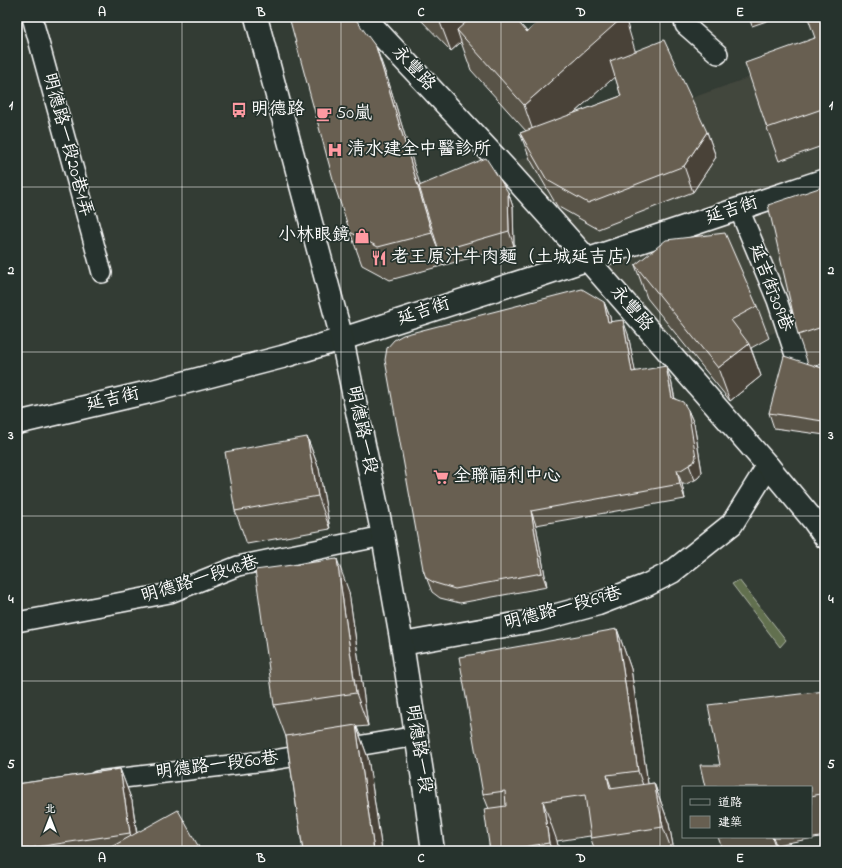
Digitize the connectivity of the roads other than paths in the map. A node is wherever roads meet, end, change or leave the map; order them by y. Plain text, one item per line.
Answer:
1 (32, 17) edge
2 (256, 17) edge
3 (364, 17) edge
4 (683, 17) edge
5 (718, 54) dead end
6 (825, 180) edge
7 (739, 209) junction
8 (587, 259) junction
9 (102, 273) dead end
10 (342, 339) junction
11 (799, 367) edge
12 (17, 423) edge
13 (768, 466) junction
14 (821, 523) edge
15 (383, 536) junction
16 (17, 622) edge
17 (402, 644) junction
18 (417, 736) junction
19 (79, 783) edge
20 (433, 851) edge

1 - 9 lane, 明德路一段20巷1弄
2 - 10 street, 明德路一段
3 - 8 street, 永豐路
4 - 5 lane
6 - 7 street, 延吉街
7 - 8 street, 延吉街
7 - 11 lane, 延吉街309巷
8 - 10 street, 延吉街
8 - 13 street, 永豐路
10 - 12 street, 延吉街
10 - 15 street, 明德路一段
13 - 14 street, 永豐路
13 - 17 street, 明德路一段69巷
15 - 16 lane, 明德路一段48巷
15 - 17 street, 明德路一段
17 - 18 street, 明德路一段
18 - 19 lane, 明德路一段60巷
18 - 20 street, 明德路一段

